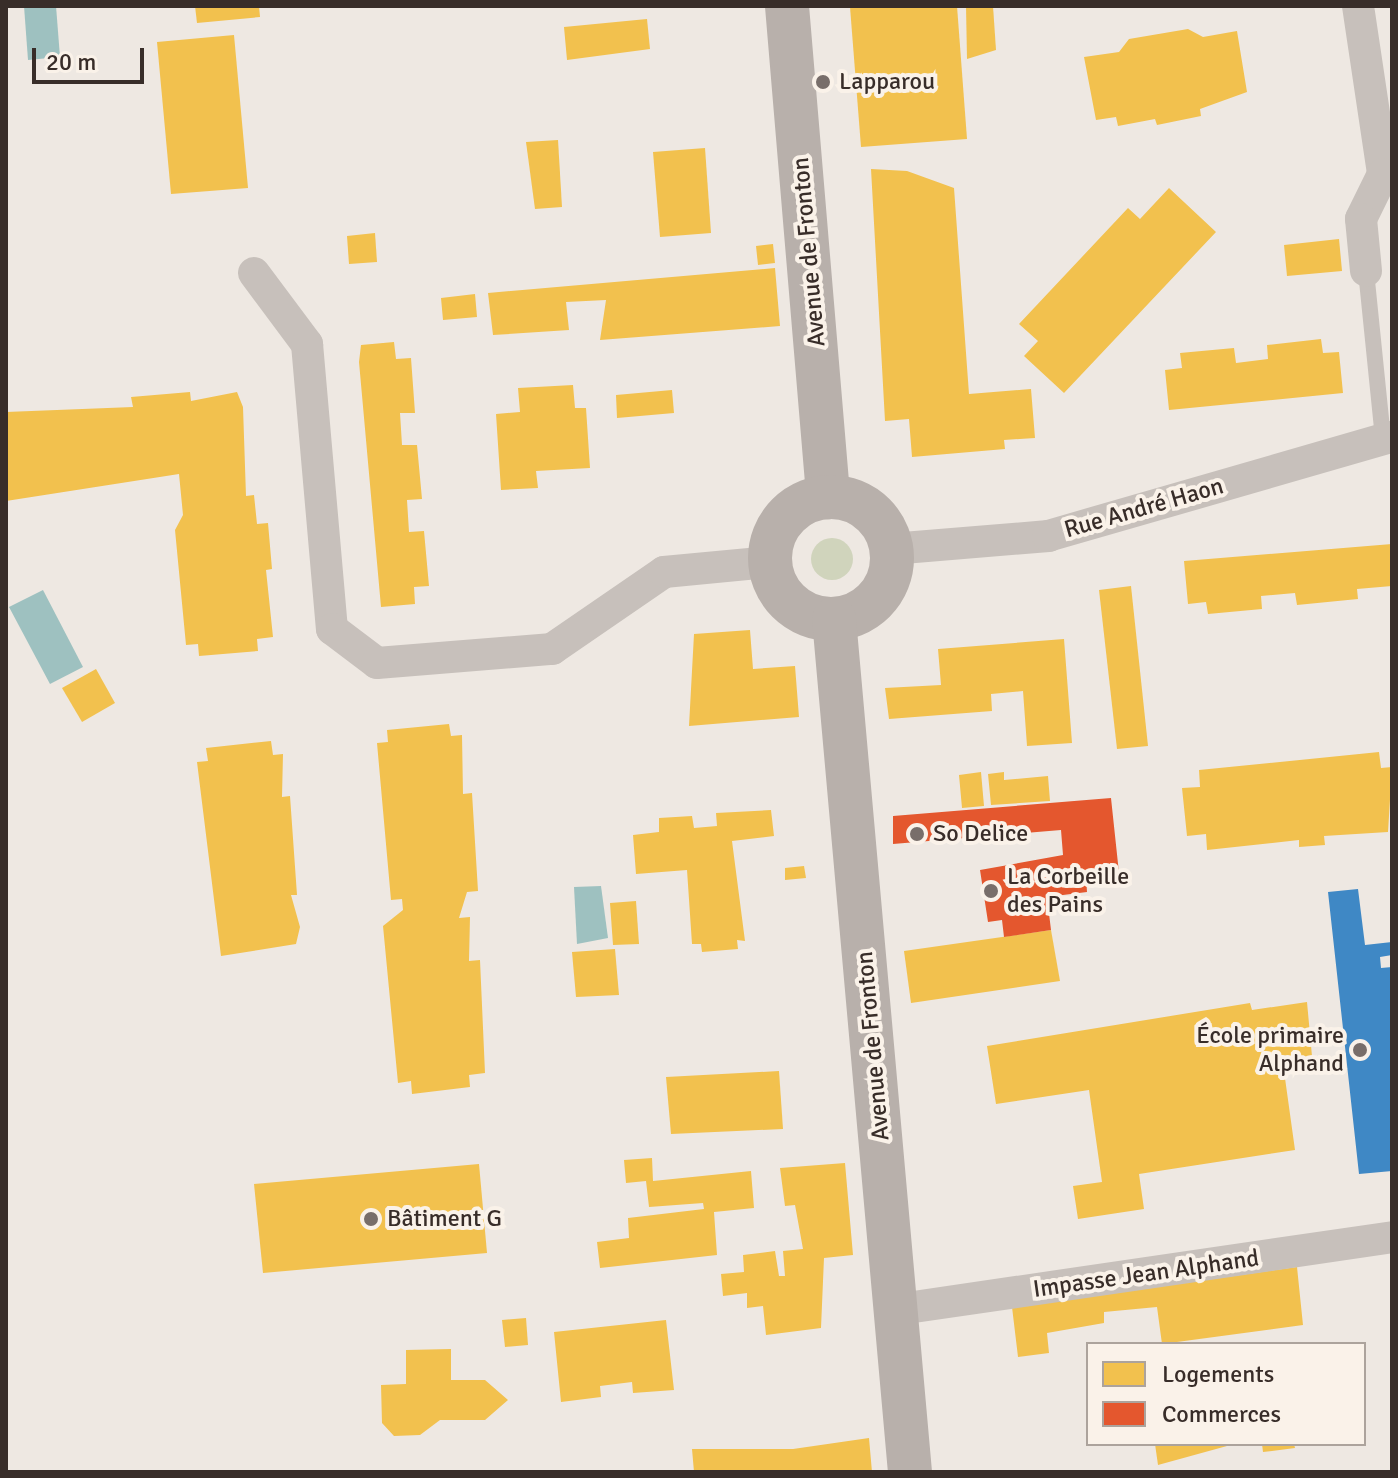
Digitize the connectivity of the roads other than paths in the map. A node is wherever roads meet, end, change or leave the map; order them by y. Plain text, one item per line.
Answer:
1 (787, 6) edge
2 (1358, 6) edge
3 (1388, 173) edge
4 (1366, 271) joint
5 (254, 273) dead end
6 (1388, 438) edge
7 (828, 497) junction
8 (891, 549) junction
9 (770, 562) junction
10 (834, 619) junction
11 (1392, 1237) edge
12 (900, 1309) junction
13 (903, 1459) edge

1 - 7 main road, Avenue de Fronton
2 - 3 street
3 - 4 street
4 - 6 lane
5 - 9 street
6 - 8 street, Rue André Haon
7 - 8 main road
7 - 9 main road
8 - 10 main road
9 - 10 main road
10 - 12 main road, Avenue de Fronton
11 - 12 street, Impasse Jean Alphand
12 - 13 main road, Avenue de Fronton

